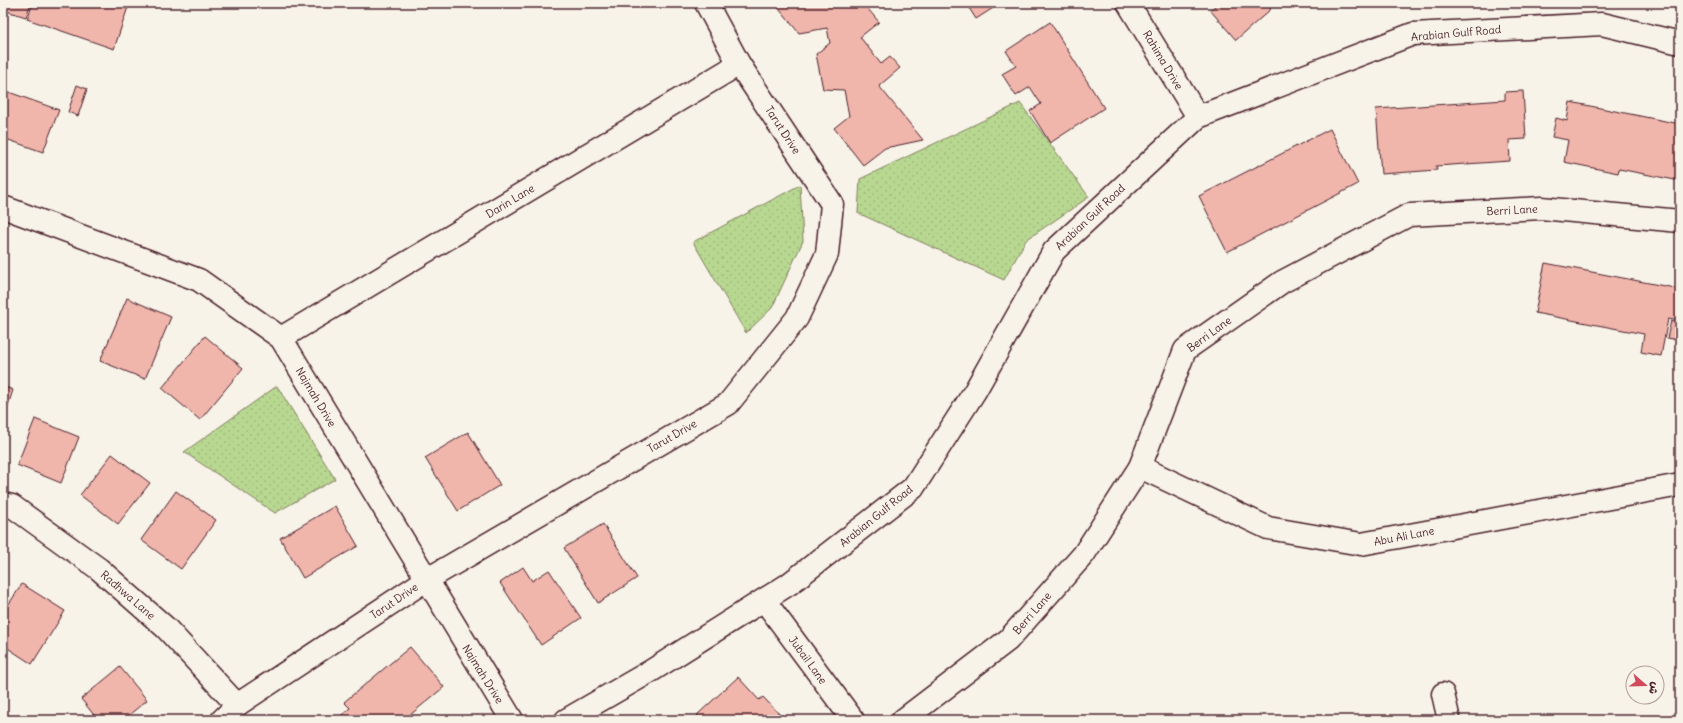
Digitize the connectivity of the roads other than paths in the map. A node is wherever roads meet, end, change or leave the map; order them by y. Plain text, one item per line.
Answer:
1 (706, 3) edge
2 (1128, 3) edge
3 (1680, 43) edge
4 (739, 64) junction
5 (1198, 117) junction
6 (3, 207) edge
7 (1680, 221) edge
8 (281, 338) junction
9 (1140, 467) junction
10 (1680, 485) edge
11 (3, 504) edge
12 (426, 580) junction
13 (764, 600) junction
14 (1443, 694) dead end
15 (229, 713) edge
16 (512, 720) edge
17 (566, 720) edge
18 (853, 720) edge
19 (902, 720) edge
20 (1449, 720) edge

1 - 4 street, Tarut Drive
2 - 5 street, Rahima Drive
3 - 5 street, Arabian Gulf Road
4 - 8 street, Darin Lane
4 - 12 street, Tarut Drive
5 - 13 street, Arabian Gulf Road
6 - 8 street, Najmah Drive
7 - 9 street, Berri Lane
8 - 12 street, Najmah Drive
9 - 10 street, Abu Ali Lane
9 - 19 street, Berri Lane
11 - 15 street, Radhwa Lane
12 - 15 street, Tarut Drive
12 - 16 street, Najmah Drive
13 - 17 street, Arabian Gulf Road
13 - 18 street, Jubail Lane
14 - 20 street

